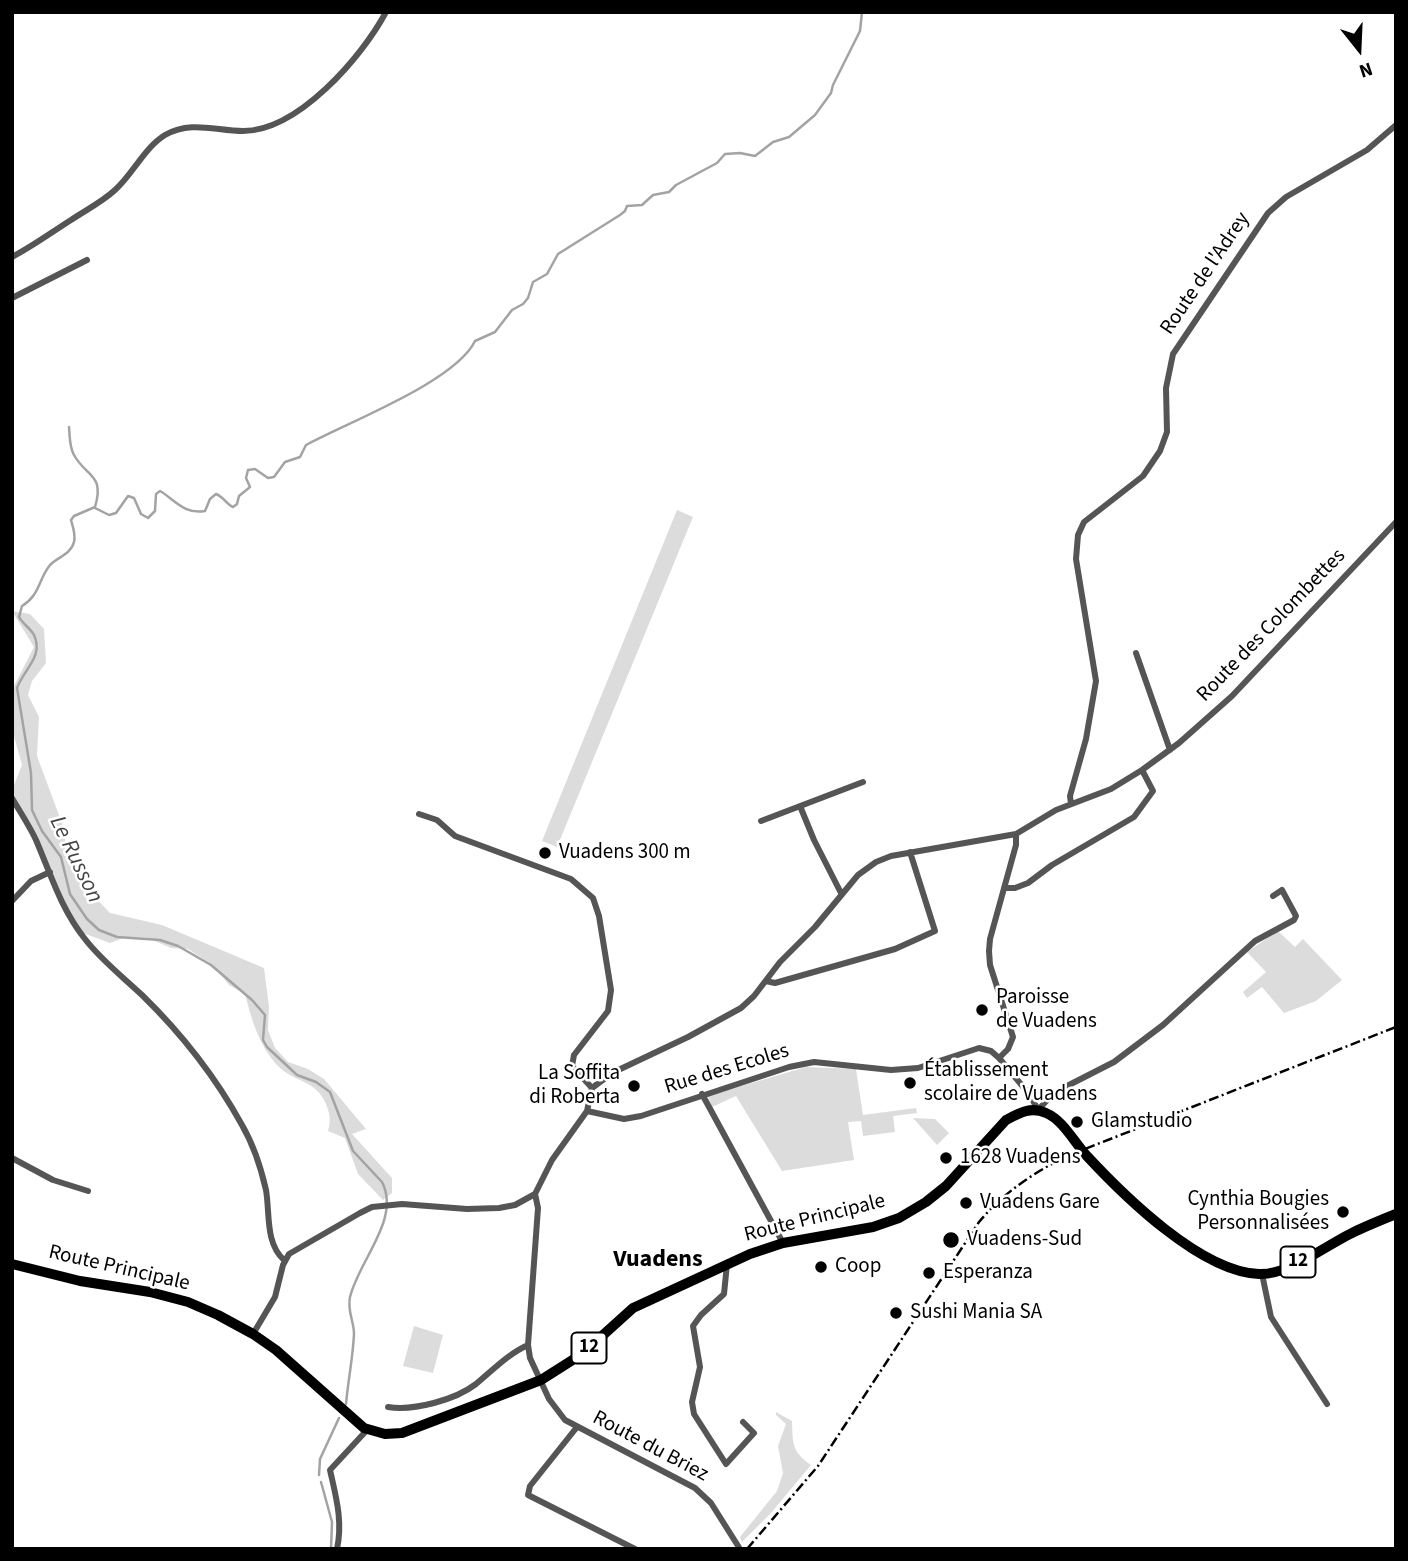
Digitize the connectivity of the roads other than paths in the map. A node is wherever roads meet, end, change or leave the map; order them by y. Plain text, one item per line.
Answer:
1 (386, 12) edge
2 (1396, 125) edge
3 (12, 257) edge
4 (87, 260) dead end
5 (12, 299) edge
6 (1396, 522) edge
7 (1136, 653) dead end
8 (1170, 750) junction
9 (1142, 770) junction
10 (863, 782) dead end
11 (12, 798) edge
12 (1071, 804) junction
13 (800, 806) junction
14 (419, 814) dead end
15 (761, 821) dead end
16 (1016, 834) junction
17 (910, 852) junction
18 (50, 872) junction
19 (12, 887) edge
20 (1004, 888) junction
21 (841, 893) junction
22 (19, 894) junction
23 (1273, 896) dead end
24 (12, 901) edge
25 (766, 981) junction
26 (999, 1058) junction
27 (592, 1088) junction
28 (702, 1094) junction
29 (1038, 1110) junction
30 (587, 1111) junction
31 (12, 1158) edge
32 (88, 1191) dead end
33 (535, 1194) junction
34 (1396, 1214) edge
35 (783, 1243) junction
36 (285, 1260) junction
37 (12, 1264) edge
38 (727, 1264) junction
39 (1262, 1274) junction
40 (253, 1334) junction
41 (528, 1345) junction
42 (541, 1380) junction
43 (1327, 1404) dead end
44 (388, 1407) dead end
45 (743, 1422) dead end
46 (577, 1427) junction
47 (367, 1430) junction
48 (337, 1549) edge
49 (635, 1549) edge
50 (740, 1549) edge

1 - 3 street
2 - 12 street, Route de l'Adrey
4 - 5 street
6 - 8 street, Route des Colombettes
7 - 8 street
8 - 9 street, Route des Colombettes
9 - 12 street, Route des Colombettes
9 - 20 street
10 - 13 street
11 - 18 street
12 - 16 street, Route des Colombettes
13 - 15 street
13 - 21 street
14 - 27 street
16 - 17 street, Route des Colombettes
16 - 20 street
17 - 21 street, Route des Colombettes
17 - 25 street
18 - 22 street
18 - 36 street
19 - 22 street
20 - 26 street
21 - 25 street, Route des Colombettes
22 - 24 street
23 - 29 street
25 - 27 street, Route des Colombettes
26 - 28 street, Rue des Ecoles
26 - 29 street
27 - 30 street
28 - 30 street, Rue des Ecoles
28 - 35 street
29 - 35 main road, Route Principale / 12
29 - 39 main road, 12
30 - 33 street
31 - 32 street
33 - 36 street
33 - 41 street
34 - 39 main road, 12
35 - 38 main road, Route Principale / 12
36 - 40 street
37 - 40 main road, Route Principale
38 - 42 main road, Route Principale / 12
38 - 45 street
39 - 43 street
40 - 47 main road, Route Principale
41 - 42 street, Route du Briez
41 - 44 street
42 - 46 street, Route du Briez
42 - 47 main road, Route Principale / 12
46 - 49 street
46 - 50 street, Route du Briez
47 - 48 street

